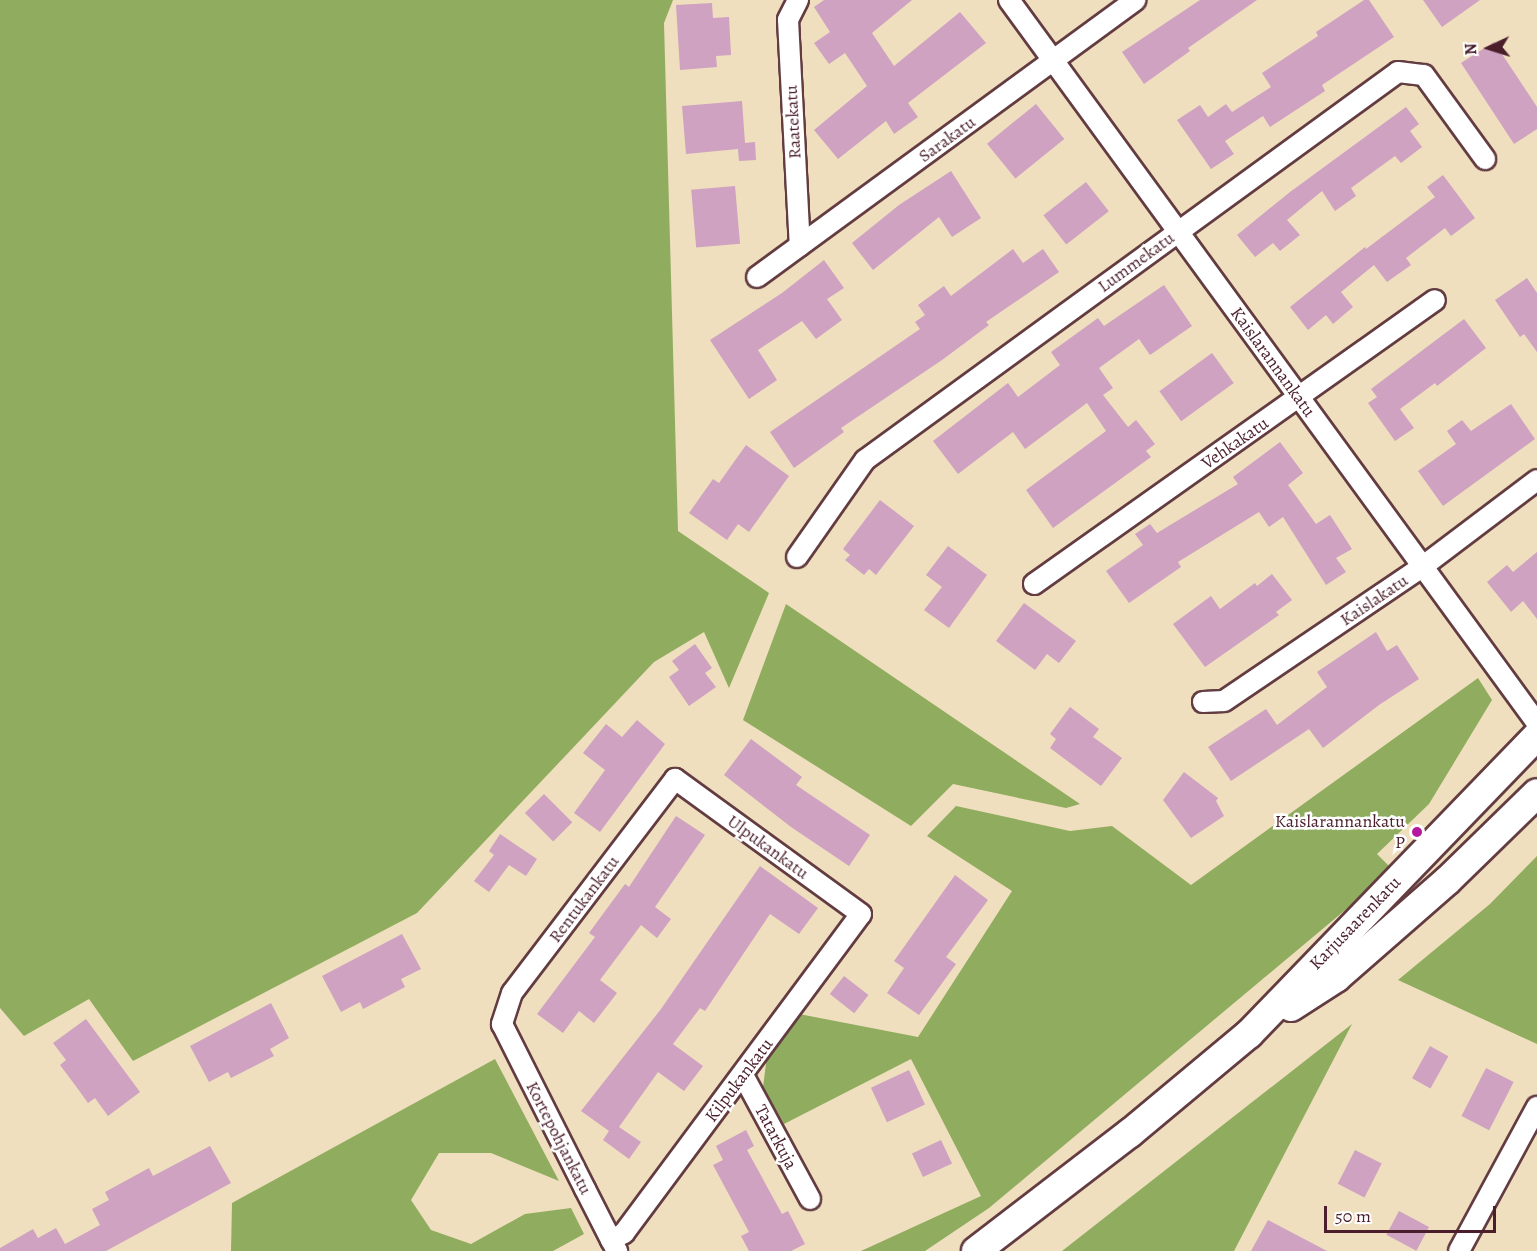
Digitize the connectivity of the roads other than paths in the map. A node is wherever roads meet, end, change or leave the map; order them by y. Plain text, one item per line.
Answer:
1 (798, 0) edge
2 (1010, 0) edge
3 (1136, 0) edge
4 (1053, 60) junction
5 (1485, 159) dead end
6 (1178, 232) junction
7 (800, 246) junction
8 (757, 277) dead end
9 (1435, 300) dead end
10 (1299, 398) junction
11 (1537, 480) edge
12 (797, 557) dead end
13 (1422, 567) junction
14 (1034, 584) dead end
15 (1203, 702) dead end
16 (1537, 723) edge
17 (1537, 736) edge
18 (675, 779) joint
19 (1537, 793) edge
20 (861, 914) joint
21 (502, 1024) joint
22 (1249, 1034) junction
23 (743, 1075) junction
24 (1537, 1107) edge
25 (810, 1199) dead end
26 (614, 1245) edge
27 (976, 1251) edge
28 (1459, 1251) edge

1 - 7 street, Raatekatu
2 - 4 street, Kaislarannankatu
3 - 4 street, Sarakatu
4 - 6 street, Kaislarannankatu
4 - 7 street, Sarakatu
5 - 6 street, Lummekatu
6 - 10 street, Kaislarannankatu
6 - 12 street, Lummekatu
7 - 8 street, Sarakatu
9 - 10 street, Vehkakatu
10 - 13 street, Kaislarannankatu
10 - 14 street, Vehkakatu
11 - 13 street, Kaislakatu
13 - 15 street, Kaislakatu
13 - 16 street, Kaislarannankatu
17 - 22 street, Karjusaarenkatu
18 - 20 street, Ulpukankatu
18 - 21 street, Rentukankatu
19 - 22 street, Karjusaarenkatu
20 - 23 street, Kilpukankatu
21 - 26 street, Kortepohjankatu
22 - 27 street, Karjusaarenkatu
23 - 25 street, Tatarkuja
23 - 26 street, Kilpukankatu
24 - 28 street

